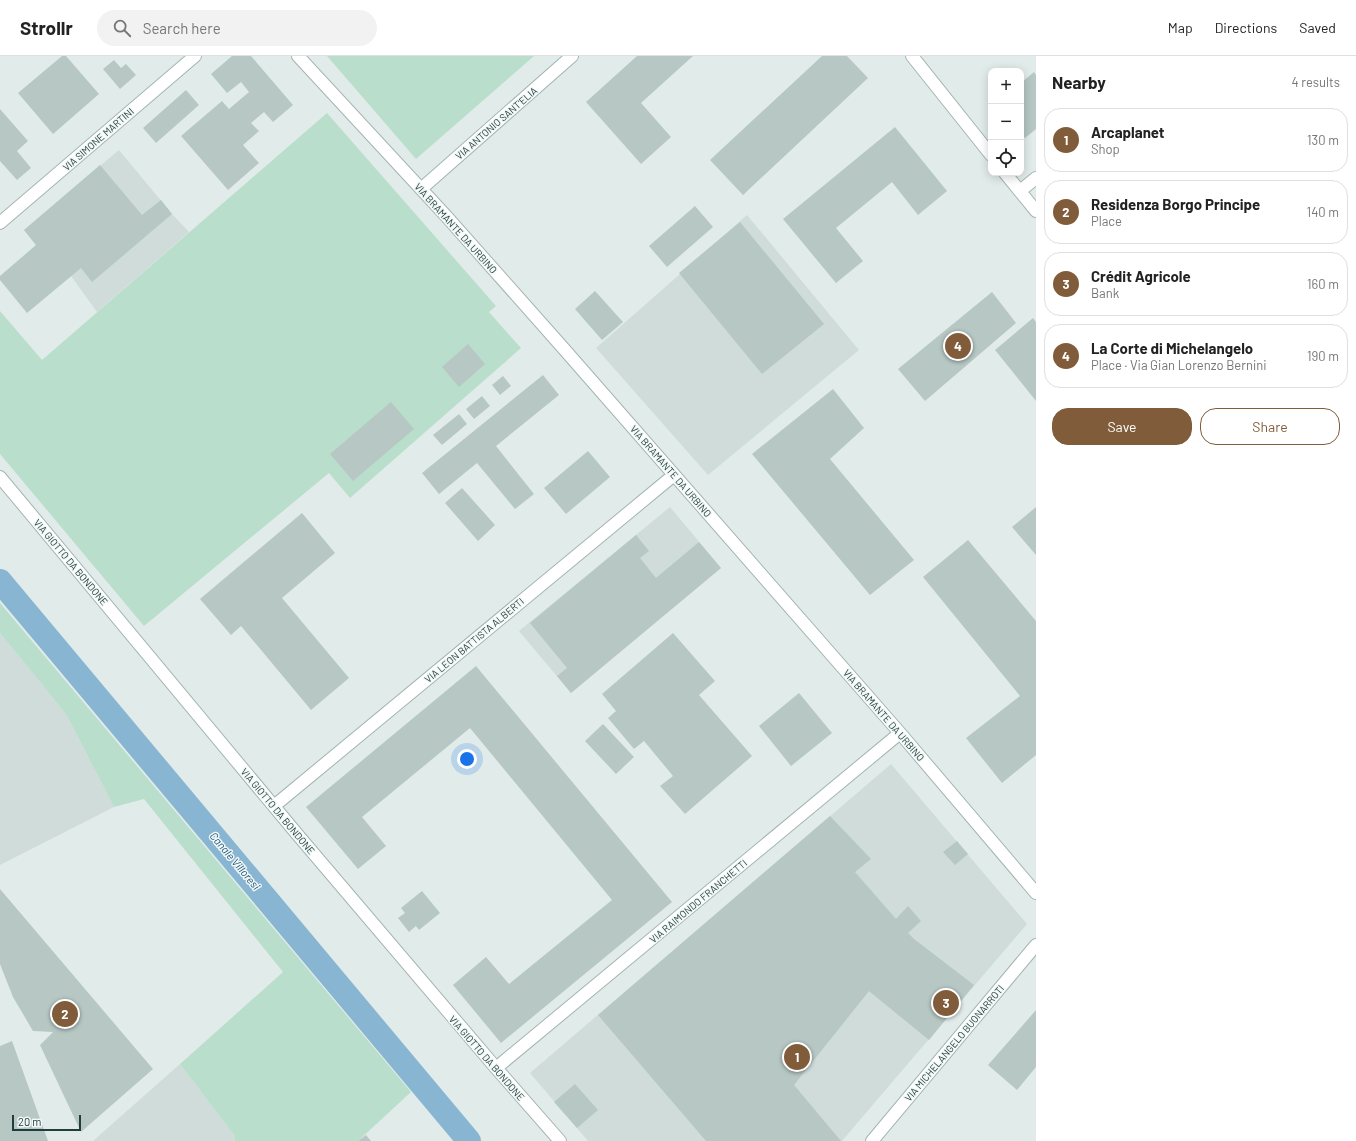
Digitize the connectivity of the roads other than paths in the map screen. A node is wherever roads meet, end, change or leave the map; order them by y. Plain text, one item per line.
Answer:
1 (195, 56) edge
2 (298, 56) edge
3 (572, 56) edge
4 (912, 56) edge
5 (988, 151) edge
6 (1008, 176) edge
7 (1036, 178) edge
8 (421, 189) junction
9 (1020, 191) junction
10 (1036, 211) edge
11 (0, 223) edge
12 (674, 475) junction
13 (0, 477) edge
14 (900, 733) junction
15 (274, 806) junction
16 (1036, 893) edge
17 (1036, 945) edge
18 (496, 1068) junction
19 (560, 1141) edge
20 (872, 1141) edge

1 - 11 street, VIA SIMONE MARTINI
2 - 8 street, VIA BRAMANTE DA URBINO
3 - 8 street, VIA ANTONIO SANT'ELIA
4 - 5 street
6 - 9 street
7 - 9 street
8 - 12 street, VIA BRAMANTE DA URBINO
9 - 10 street
12 - 14 street, VIA BRAMANTE DA URBINO
12 - 15 street, VIA LEON BATTISTA ALBERTI
13 - 15 street, VIA GIOTTO DA BONDONE
14 - 16 street, VIA BRAMANTE DA URBINO
14 - 18 street, VIA RAIMONDO FRANCHETTI
15 - 18 street, VIA GIOTTO DA BONDONE
17 - 20 street, VIA MICHELANGELO BUONARROTI
18 - 19 street, VIA GIOTTO DA BONDONE

